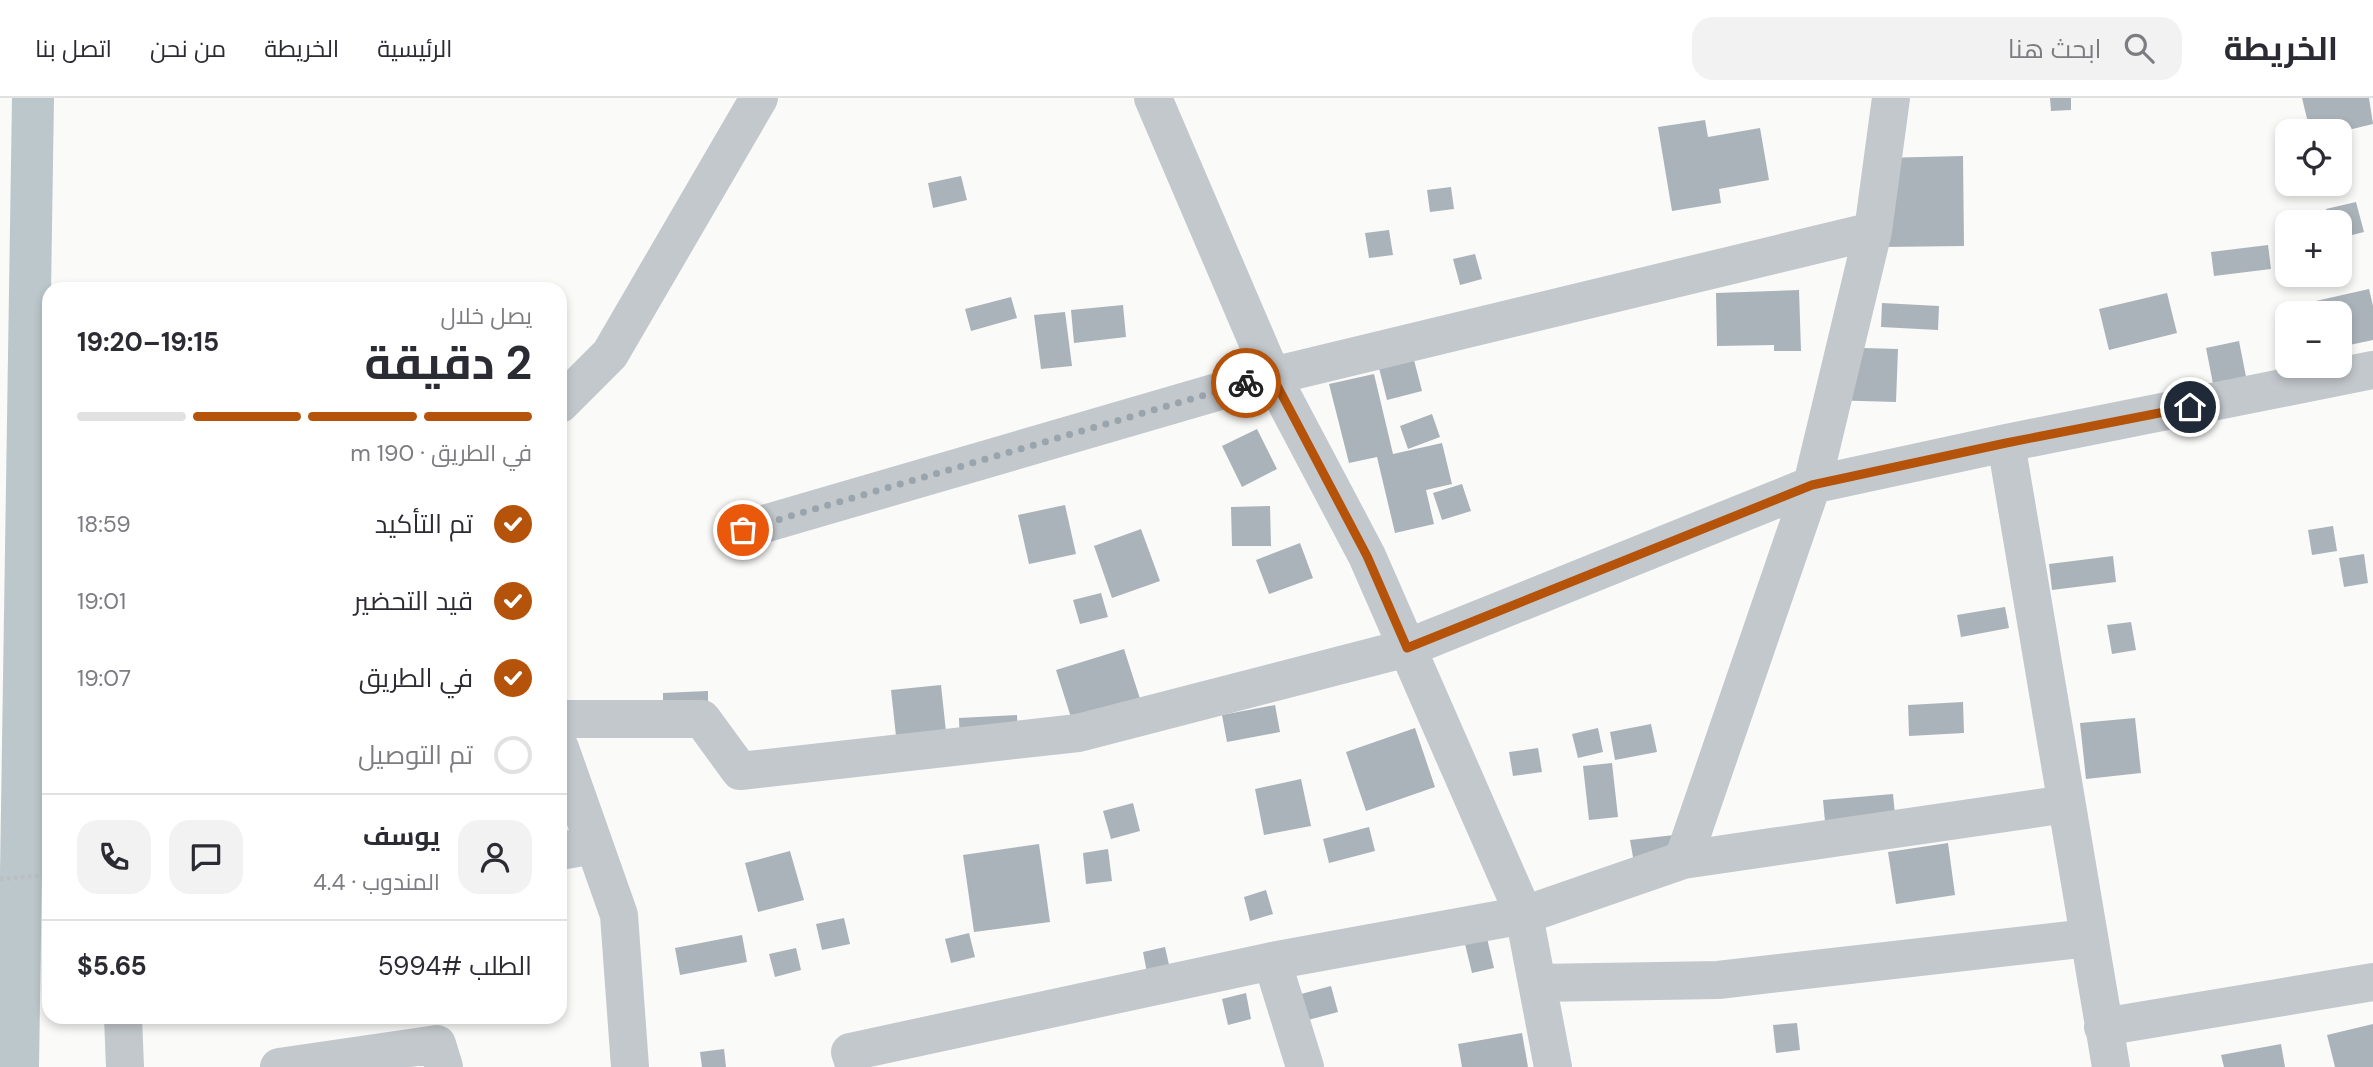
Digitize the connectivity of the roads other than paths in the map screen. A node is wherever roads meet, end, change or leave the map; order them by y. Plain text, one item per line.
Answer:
1 (759, 98) edge
2 (1153, 98) edge
3 (1891, 98) edge
4 (1873, 231) junction
5 (2373, 370) edge
6 (1272, 376) junction
7 (567, 397) edge
8 (2006, 443) junction
9 (1812, 485) junction
10 (743, 530) dead end
11 (1407, 648) junction
12 (567, 719) edge
13 (567, 789) edge
14 (2066, 804) junction
15 (577, 848) edge
16 (1683, 860) junction
17 (1524, 915) junction
18 (2088, 938) junction
19 (1272, 961) junction
20 (2373, 982) edge
21 (1537, 983) junction
22 (123, 1024) edge
23 (2104, 1027) junction
24 (438, 1043) edge
25 (125, 1067) edge
26 (279, 1067) edge
27 (630, 1067) edge
28 (855, 1067) edge
29 (1305, 1067) edge
30 (1553, 1067) edge
31 (2111, 1067) edge

1 - 7 street
2 - 6 street
3 - 4 street
4 - 6 street
4 - 9 street
5 - 8 street
6 - 10 street
6 - 11 street
8 - 9 street
8 - 14 street
9 - 11 street
9 - 16 street
11 - 12 street
11 - 17 street
13 - 15 street
14 - 16 street
14 - 18 street
15 - 27 street
16 - 17 street
17 - 19 street
17 - 21 street
18 - 21 street
18 - 23 street
19 - 28 street
19 - 29 street
20 - 23 street
21 - 30 street
22 - 25 street
23 - 31 street
24 - 26 street

